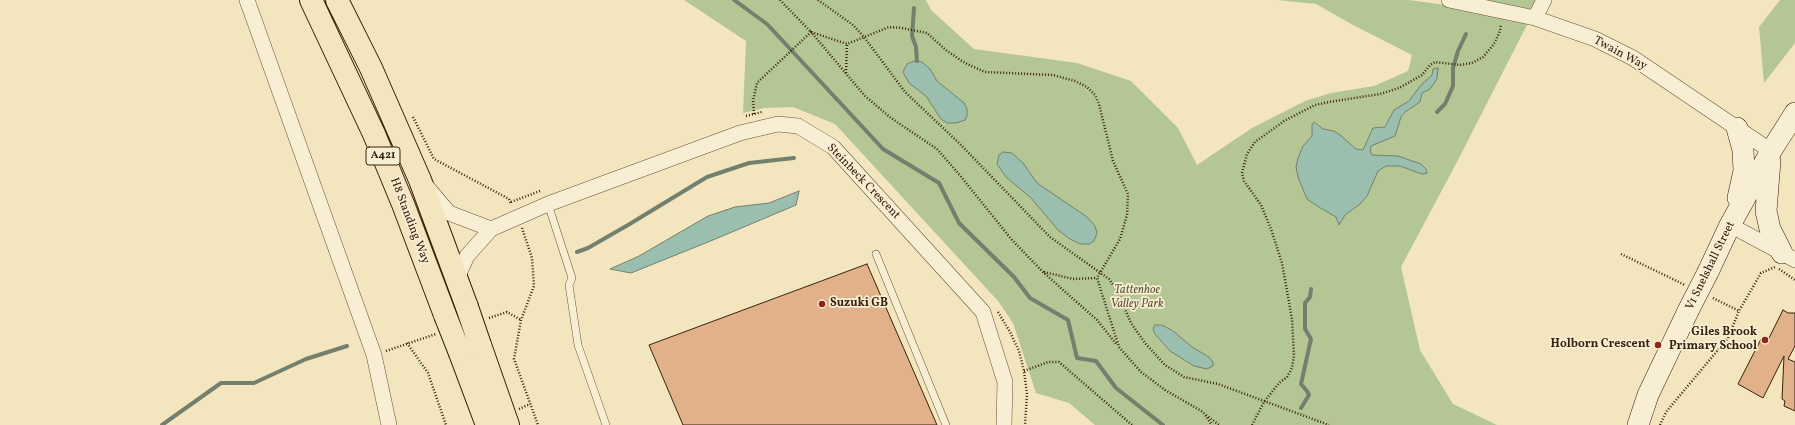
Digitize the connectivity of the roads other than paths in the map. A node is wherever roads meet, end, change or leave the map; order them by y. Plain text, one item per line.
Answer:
1 (247, 0) edge
2 (311, 0) edge
3 (337, 0) edge
4 (1449, 0) edge
5 (1544, 0) edge
6 (1535, 18) junction
7 (1795, 112) edge
8 (1737, 128) joint
9 (1756, 147) junction
10 (420, 180) junction
11 (548, 204) junction
12 (1730, 225) junction
13 (491, 229) junction
14 (876, 254) dead end
15 (1789, 257) edge
16 (457, 278) junction
17 (389, 425) edge
18 (487, 425) edge
19 (508, 425) edge
20 (606, 425) edge
21 (946, 425) edge
22 (1004, 425) edge
23 (1638, 425) edge

1 - 17 street
2 - 18 highway, H8 Standing Way / A421, bridge
3 - 10 highway, H8 Standing Way / A421
4 - 6 street, Twain Way
5 - 6 street
6 - 8 street, Twain Way
7 - 9 street, V1 Snelshall Street
8 - 9 street
9 - 12 street, V1 Snelshall Street
9 - 12 street
9 - 15 street
10 - 13 street
10 - 16 highway, H8 Standing Way / A421
11 - 13 street, Steinbeck Crescent
11 - 20 lane
11 - 22 street, Steinbeck Crescent
12 - 15 street
12 - 23 street, V1 Snelshall Street, bridge
13 - 16 street, Steinbeck Crescent
14 - 21 lane
16 - 19 highway, H8 Standing Way / A421, bridge

